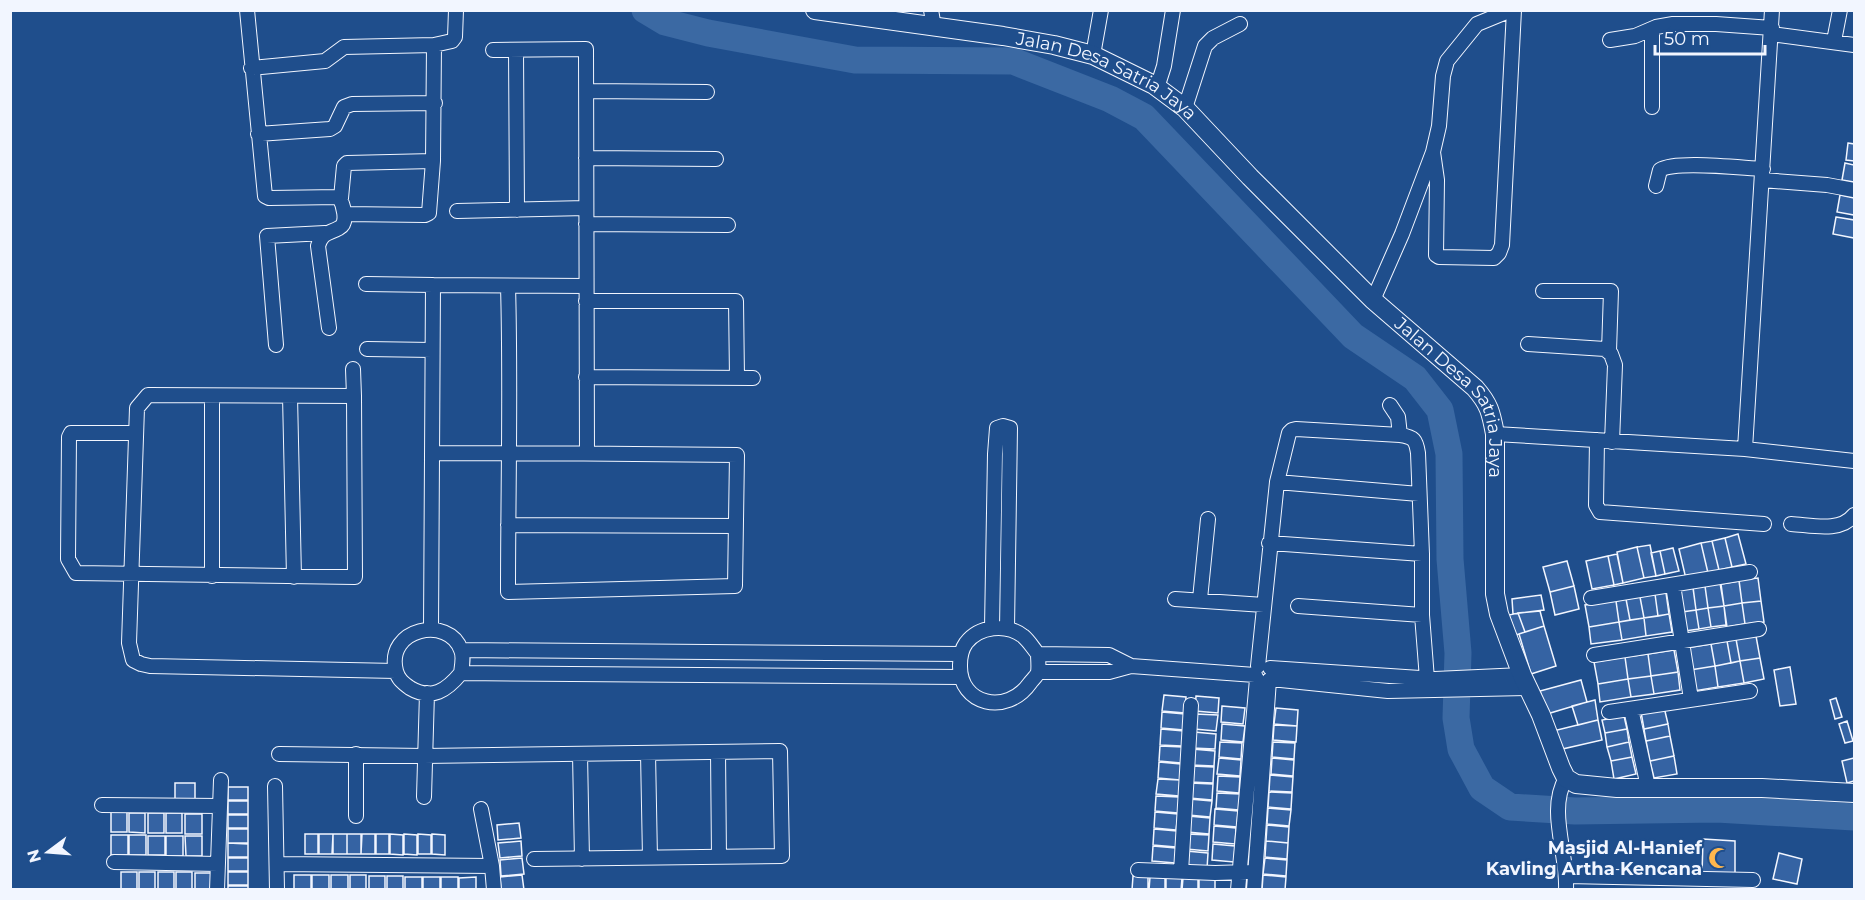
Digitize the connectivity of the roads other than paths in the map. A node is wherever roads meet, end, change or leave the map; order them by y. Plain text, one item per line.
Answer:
1 (247, 10) edge
2 (456, 10) edge
3 (815, 10) edge
4 (1101, 10) edge
5 (1173, 10) edge
6 (1512, 10) edge
7 (1773, 10) edge
8 (1840, 10) edge
9 (932, 19) edge
10 (1240, 24) dead end
11 (1652, 29) junction
12 (1772, 31) junction
13 (1610, 40) dead end
14 (1834, 41) junction
15 (435, 45) junction
16 (1854, 45) edge
17 (493, 50) dead end
18 (516, 50) junction
19 (1093, 55) junction
20 (251, 68) junction
21 (1157, 88) junction
22 (586, 91) junction
23 (707, 92) dead end
24 (435, 103) junction
25 (1185, 108) junction
26 (1652, 108) dead end
27 (258, 134) junction
28 (1433, 152) junction
29 (586, 158) junction
30 (716, 159) dead end
31 (433, 161) junction
32 (1763, 174) junction
33 (1656, 186) dead end
34 (1854, 190) edge
35 (341, 198) junction
36 (586, 208) junction
37 (517, 210) junction
38 (457, 211) dead end
39 (345, 214) junction
40 (586, 224) junction
41 (728, 225) dead end
42 (325, 233) junction
43 (366, 284) dead end
44 (433, 285) junction
45 (508, 286) junction
46 (586, 286) junction
47 (1543, 291) dead end
48 (1373, 300) junction
49 (586, 301) junction
50 (329, 328) dead end
51 (1528, 344) dead end
52 (276, 345) dead end
53 (367, 349) dead end
54 (432, 350) junction
55 (1609, 351) junction
56 (353, 369) dead end
57 (586, 377) junction
58 (737, 378) junction
59 (753, 378) dead end
60 (212, 396) junction
61 (290, 396) junction
62 (354, 396) junction
63 (1390, 405) dead end
64 (136, 433) junction
65 (1495, 434) junction
66 (1400, 435) junction
67 (1597, 440) junction
68 (1612, 442) junction
69 (1745, 449) junction
70 (432, 453) junction
71 (510, 453) junction
72 (587, 453) junction
73 (1854, 461) edge
74 (1277, 482) junction
75 (1419, 494) junction
76 (1854, 515) edge
77 (1208, 519) dead end
78 (1764, 524) dead end
79 (1791, 524) dead end
80 (508, 525) junction
81 (736, 526) junction
82 (1269, 543) junction
83 (1422, 554) junction
84 (1750, 572) dead end
85 (132, 575) junction
86 (212, 576) junction
87 (294, 577) junction
88 (1673, 585) junction
89 (1591, 598) dead end
90 (1175, 599) dead end
91 (1200, 599) junction
92 (1264, 605) junction
93 (1298, 606) dead end
94 (1422, 615) junction
95 (992, 627) junction
96 (431, 628) junction
97 (1007, 628) junction
98 (1759, 629) dead end
99 (1682, 641) junction
100 (462, 650) junction
101 (960, 654) junction
102 (1038, 654) junction
103 (1594, 655) dead end
104 (1131, 666) junction
105 (396, 671) junction
106 (1038, 672) junction
107 (461, 673) junction
108 (1263, 675) junction
109 (960, 677) junction
110 (1525, 682) junction
111 (1431, 685) junction
112 (1750, 691) dead end
113 (427, 693) junction
114 (1691, 699) junction
115 (1191, 705) dead end
116 (1631, 709) junction
117 (1609, 712) dead end
118 (717, 752) junction
119 (648, 753) junction
120 (279, 754) dead end
121 (356, 754) junction
122 (580, 754) junction
123 (425, 756) junction
124 (221, 780) dead end
125 (275, 786) dead end
126 (1562, 786) junction
127 (1648, 787) junction
128 (1854, 793) edge
129 (424, 797) dead end
130 (102, 805) dead end
131 (220, 806) junction
132 (481, 809) dead end
133 (356, 816) dead end
134 (719, 857) junction
135 (650, 858) junction
136 (534, 859) dead end
137 (582, 859) junction
138 (114, 862) dead end
139 (218, 864) junction
140 (277, 864) junction
141 (492, 866) junction
142 (1138, 870) dead end
143 (1181, 872) junction
144 (1240, 872) junction
145 (1255, 872) junction
146 (1753, 880) dead end
147 (1566, 883) edge
148 (1692, 884) edge
149 (217, 890) edge
150 (278, 890) edge
151 (495, 890) edge
152 (1238, 890) edge
153 (1254, 890) edge

1 - 20 street
2 - 15 street
3 - 9 street, Jalan Desa Satria Jaya
4 - 19 street
5 - 21 street
6 - 28 street
6 - 28 street
7 - 12 street
8 - 14 street
9 - 19 street, Jalan Desa Satria Jaya
10 - 25 street
11 - 12 street
11 - 13 street
11 - 26 street
12 - 14 street
12 - 32 street
14 - 16 street
15 - 20 street
15 - 24 street
17 - 18 street
18 - 22 street
18 - 37 street
19 - 21 street, Jalan Desa Satria Jaya
20 - 27 street
21 - 25 street, Jalan Desa Satria Jaya
22 - 23 street
22 - 29 street
24 - 27 street
24 - 31 street
25 - 48 street, Jalan Desa Satria Jaya
27 - 35 street
28 - 48 street
29 - 30 street
29 - 36 street
31 - 35 street
31 - 39 street
32 - 33 street
32 - 34 street
32 - 69 street
35 - 39 street
36 - 37 street
36 - 40 street
37 - 38 street
39 - 42 street
40 - 41 street
40 - 46 street
42 - 50 street
42 - 52 street
43 - 44 street
44 - 45 street
44 - 54 street
45 - 46 street
45 - 71 street
46 - 49 street
47 - 55 street
48 - 65 street, Jalan Desa Satria Jaya
49 - 57 street
49 - 58 street
51 - 55 street
53 - 54 street
54 - 70 street
55 - 68 street
56 - 62 street
57 - 58 street
57 - 72 street
58 - 59 street
60 - 61 street
60 - 64 street
60 - 86 street
61 - 62 street
61 - 87 street
62 - 87 street
63 - 66 street
64 - 85 street
64 - 85 street
65 - 67 street
65 - 110 street, Jalan Desa Satria Jaya
66 - 74 street
66 - 75 street
67 - 68 street
67 - 78 street
68 - 69 street
69 - 73 street
70 - 71 street
70 - 96 street
71 - 72 street
71 - 80 street
72 - 81 street
74 - 75 street
74 - 82 street
75 - 83 street
76 - 79 street
77 - 91 street
80 - 81 street
80 - 81 street
82 - 83 street
82 - 92 street
83 - 94 street
84 - 88 street
85 - 86 street
85 - 105 street
86 - 87 street
88 - 89 street
88 - 99 street
90 - 91 street
91 - 92 street
92 - 108 street
93 - 94 street
94 - 111 street
95 - 97 street
95 - 97 street
95 - 101 street
96 - 100 street
96 - 105 street
97 - 102 street
98 - 99 street
99 - 103 street
99 - 114 street
100 - 101 street
100 - 107 street
101 - 109 street
102 - 104 street
102 - 106 street
104 - 106 street
104 - 108 street
105 - 113 street
106 - 109 street
107 - 109 street
107 - 113 street
108 - 111 street
108 - 144 street
108 - 145 street
110 - 111 street
110 - 126 street, Jalan Desa Satria Jaya
112 - 114 street
113 - 123 street
114 - 116 street
115 - 143 street
116 - 117 street
116 - 127 street
118 - 119 street
118 - 134 street
118 - 134 street
119 - 122 street
119 - 135 street
120 - 121 street
121 - 123 street
121 - 133 street
122 - 123 street
122 - 137 street
123 - 129 street
124 - 131 street
125 - 140 street
126 - 127 street
126 - 147 street
127 - 128 street
130 - 131 street
131 - 139 street
132 - 141 street
134 - 135 street
135 - 137 street
136 - 137 street
138 - 139 street
139 - 149 street
140 - 141 street
140 - 150 street
141 - 151 street
142 - 143 street
143 - 144 street
144 - 145 street
144 - 152 street
145 - 153 street
146 - 148 street
147 - 148 street

